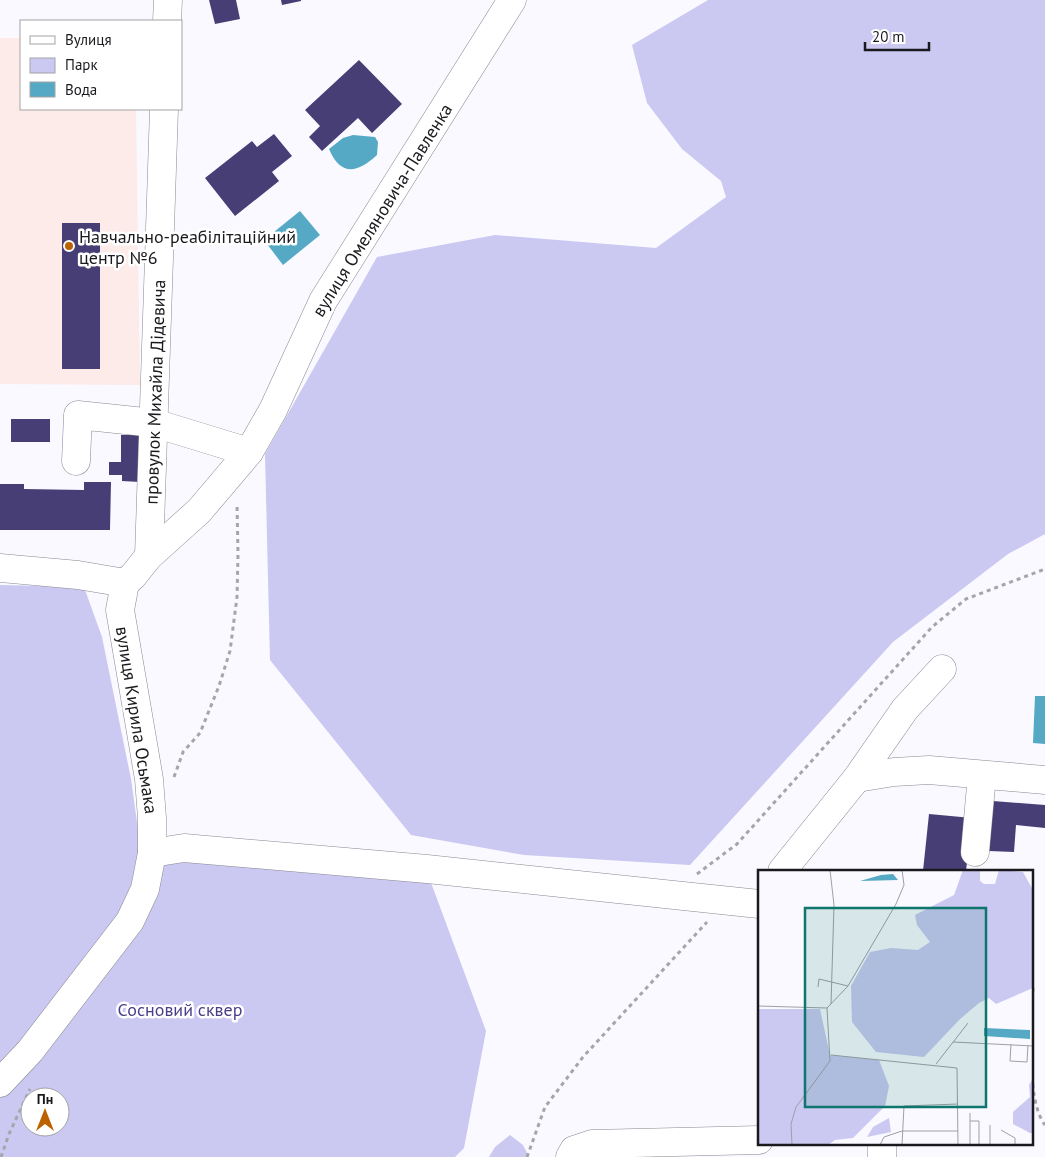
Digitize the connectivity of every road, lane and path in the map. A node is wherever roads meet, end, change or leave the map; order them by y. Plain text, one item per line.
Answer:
1 (168, 0) edge
2 (512, 0) edge
3 (167, 20) edge
4 (164, 110) edge
5 (154, 423) junction
6 (242, 459) junction
7 (76, 461) dead end
8 (149, 556) junction
9 (0, 568) edge
10 (1045, 570) edge
11 (125, 584) junction
12 (942, 669) dead end
13 (982, 775) junction
14 (857, 778) junction
15 (1045, 780) edge
16 (171, 784) dead end
17 (975, 852) dead end
18 (152, 853) junction
19 (783, 870) edge
20 (669, 895) junction
21 (725, 900) junction
22 (758, 902) edge
23 (1032, 980) edge
24 (0, 1083) edge
25 (1032, 1085) edge
26 (1032, 1085) edge
27 (1045, 1125) edge
28 (758, 1140) edge
29 (882, 1144) edge
30 (527, 1157) edge
31 (570, 1157) edge
32 (882, 1157) edge

1 - 3 street
2 - 6 street, вулиця Омеляновича-Павленка
4 - 5 street, провулок Михайла Дідевича
5 - 6 street
5 - 7 street
5 - 8 street, провулок Михайла Дідевича
6 - 8 street, вулиця Омеляновича-Павленка
6 - 16 path
8 - 11 street, вулиця Омеляновича-Павленка
9 - 11 street
10 - 20 path
11 - 18 street, вулиця Кирила Осьмака
12 - 14 street
13 - 14 street
13 - 15 street
13 - 17 street
14 - 19 street
18 - 20 street
18 - 24 street, вулиця Кирила Осьмака
20 - 21 street
21 - 22 street
21 - 30 path
23 - 25 path
26 - 27 path
28 - 31 street
29 - 32 street

